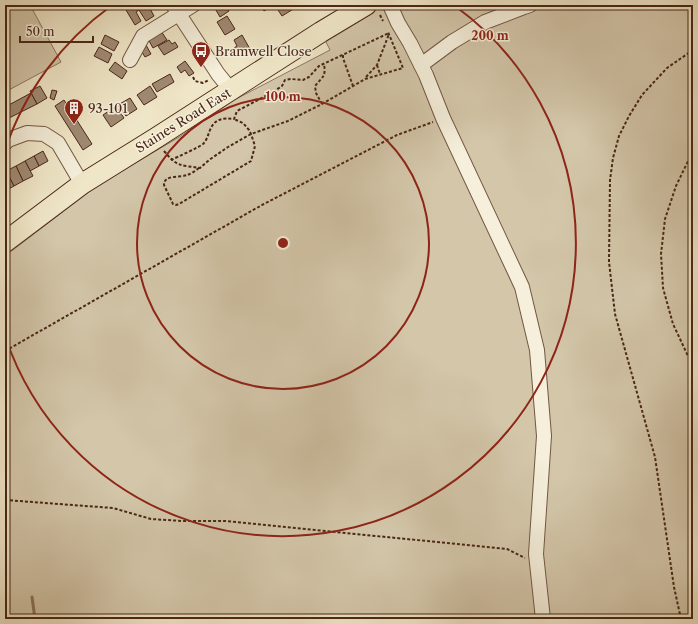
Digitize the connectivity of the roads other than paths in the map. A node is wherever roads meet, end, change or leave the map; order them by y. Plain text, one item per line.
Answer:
1 (193, 5) edge
2 (530, 5) edge
3 (378, 8) edge
4 (176, 9) edge
5 (130, 60) dead end
6 (421, 64) junction
7 (231, 90) junction
8 (5, 143) edge
9 (82, 184) junction
10 (5, 242) edge
11 (543, 619) edge

1 - 4 street
2 - 6 street
3 - 6 street
3 - 7 highway, Staines Road East
4 - 5 street
4 - 7 street
6 - 11 street
7 - 9 highway, Staines Road East
8 - 9 street
9 - 10 highway, Staines Road East

